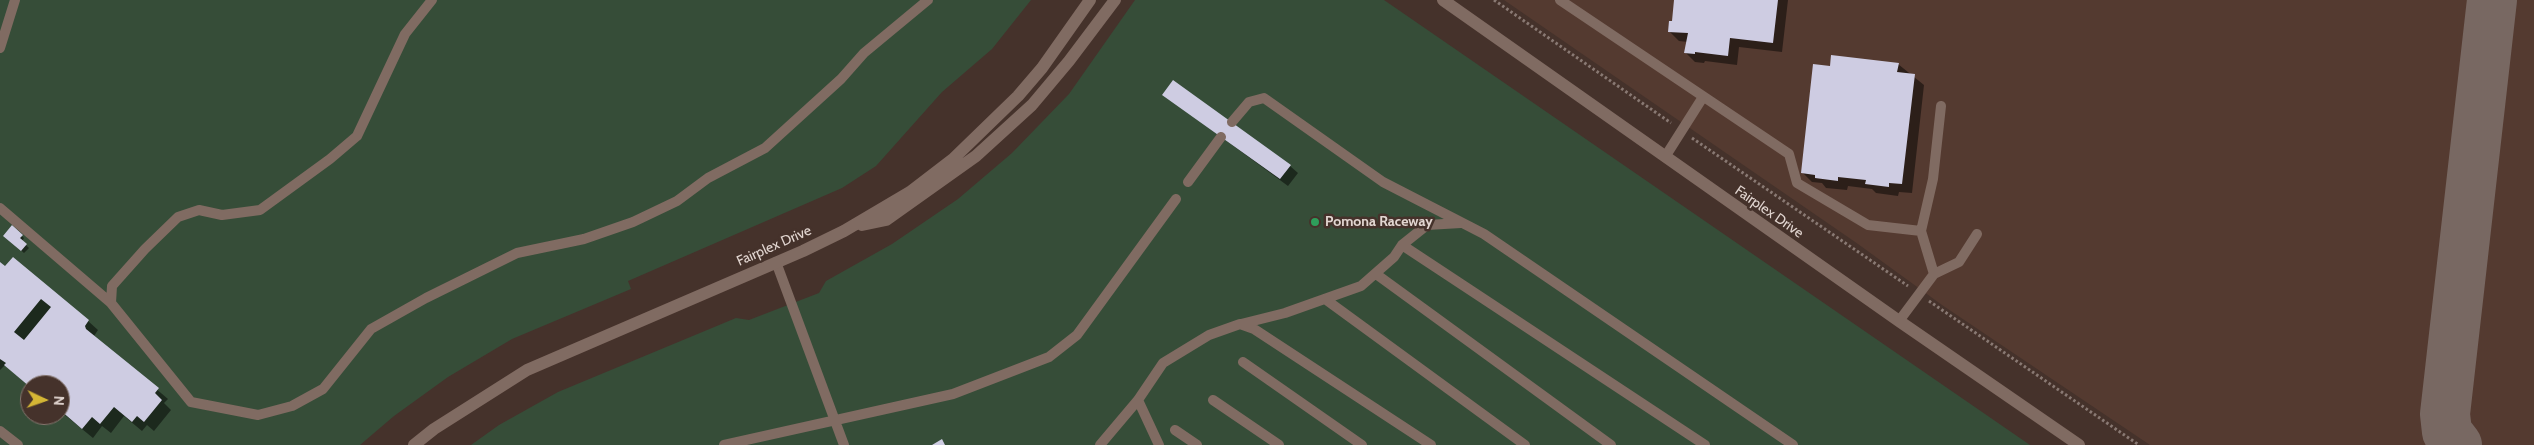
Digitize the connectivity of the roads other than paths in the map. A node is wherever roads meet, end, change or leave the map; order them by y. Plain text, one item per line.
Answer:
1 (15, 0) edge
2 (432, 0) edge
3 (928, 0) edge
4 (1090, 0) edge
5 (1115, 0) edge
6 (1443, 0) edge
7 (1560, 0) edge
8 (0, 48) edge
9 (1703, 97) junction
10 (1941, 106) dead end
11 (1232, 122) dead end
12 (1221, 137) dead end
13 (1665, 157) junction
14 (1188, 182) dead end
15 (1176, 199) dead end
16 (0, 208) edge
17 (1462, 223) junction
18 (852, 227) junction
19 (1921, 230) junction
20 (1977, 234) dead end
21 (1402, 245) junction
22 (776, 262) junction
23 (1376, 274) junction
24 (1934, 274) junction
25 (1326, 299) junction
26 (111, 303) junction
27 (1899, 321) junction
28 (1240, 324) junction
29 (1243, 362) dead end
30 (1138, 400) junction
31 (1213, 400) dead end
32 (1175, 430) dead end
33 (0, 431) edge
34 (844, 444) edge
35 (18, 445) edge
36 (414, 445) edge
37 (724, 445) edge
38 (1100, 445) edge
39 (1159, 445) edge
40 (1197, 445) edge
41 (1279, 445) edge
42 (1362, 445) edge
43 (1431, 445) edge
44 (1525, 445) edge
45 (1611, 445) edge
46 (1705, 445) edge
47 (1793, 445) edge
48 (2079, 445) edge

1 - 8 lane
2 - 26 lane
3 - 26 lane
4 - 18 street, Fairplex Drive
5 - 18 street
6 - 13 street, Fairplex Drive
7 - 9 lane
9 - 13 lane
9 - 19 lane
10 - 19 lane
11 - 17 lane
12 - 14 lane
13 - 27 street, Fairplex Drive
15 - 37 lane
16 - 26 lane
17 - 21 lane
17 - 47 lane
18 - 22 street, Fairplex Drive
19 - 24 lane
20 - 24 lane
21 - 23 lane
21 - 46 lane
22 - 34 lane
22 - 36 street, Fairplex Drive
23 - 25 lane
23 - 45 lane
24 - 27 lane
25 - 28 lane
25 - 44 lane
27 - 48 street, Fairplex Drive
28 - 30 lane
28 - 43 lane
29 - 42 lane
30 - 38 lane
30 - 39 lane
31 - 41 lane
32 - 40 lane
33 - 35 lane

